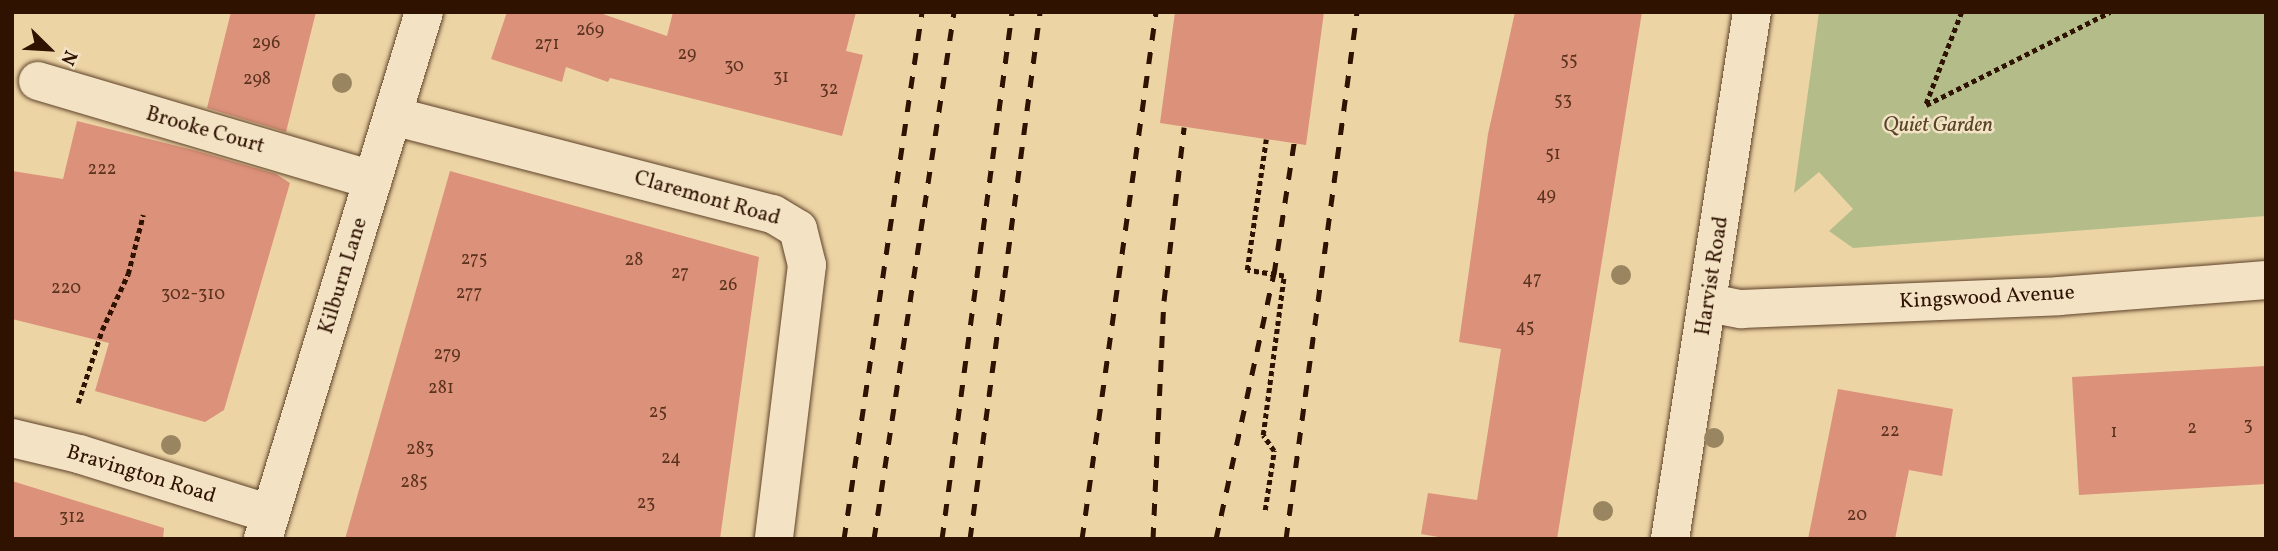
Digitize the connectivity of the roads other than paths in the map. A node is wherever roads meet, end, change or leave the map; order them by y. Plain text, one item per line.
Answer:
1 (424, 12) edge
2 (1752, 12) edge
3 (38, 81) dead end
4 (393, 116) junction
5 (373, 180) junction
6 (2266, 280) edge
7 (1709, 303) junction
8 (12, 438) edge
9 (266, 527) edge
10 (774, 539) edge
11 (1670, 539) edge

1 - 4 street, Kilburn Lane
2 - 7 street, Harvist Road
3 - 5 street, Brooke Court
4 - 5 street, Kilburn Lane
4 - 10 street, Claremont Road
5 - 9 street, Kilburn Lane
6 - 7 street, Kingswood Avenue
7 - 11 street, Harvist Road
8 - 9 street, Bravington Road

